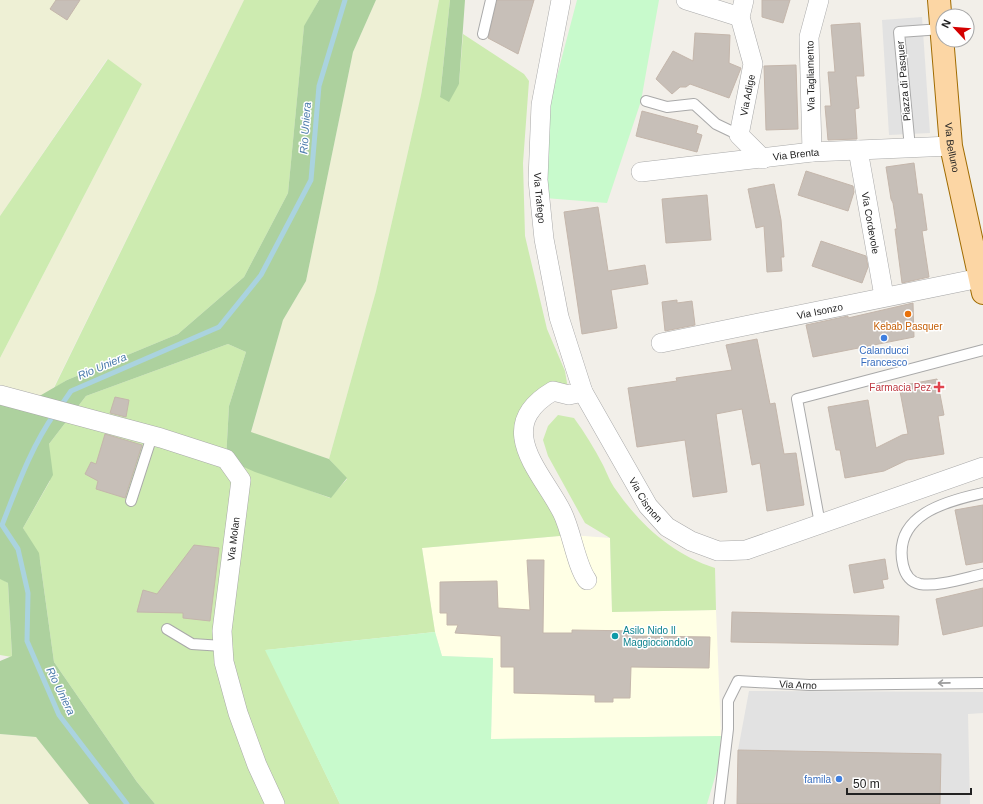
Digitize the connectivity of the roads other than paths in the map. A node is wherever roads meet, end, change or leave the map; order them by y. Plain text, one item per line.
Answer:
1 (491, 0) edge
2 (561, 0) edge
3 (686, 0) edge
4 (819, 0) edge
5 (742, 8) edge
6 (935, 29) edge
7 (483, 34) dead end
8 (944, 48) edge
9 (646, 101) dead end
10 (739, 135) junction
11 (951, 146) junction
12 (910, 148) junction
13 (858, 150) junction
14 (812, 152) junction
15 (763, 159) junction
16 (642, 172) dead end
17 (981, 285) edge
18 (884, 296) junction
19 (661, 343) dead end
20 (983, 350) edge
21 (583, 392) junction
22 (0, 395) edge
23 (152, 436) junction
24 (983, 468) edge
25 (983, 493) edge
26 (131, 501) dead end
27 (820, 524) junction
28 (983, 574) edge
29 (587, 580) dead end
30 (167, 629) dead end
31 (223, 646) junction
32 (983, 683) edge
33 (276, 804) edge
34 (719, 804) edge

1 - 7 lane
2 - 21 street, Via Trafego
3 - 5 street
4 - 14 street, Via Tagliamento
5 - 10 street, Via Adige
6 - 12 lane, Piazza di Pasquer
8 - 11 main road, Via Belluno
9 - 10 lane
10 - 15 street
11 - 12 street, Via Brenta
11 - 17 main road, Via Belluno
12 - 13 street, Via Brenta
13 - 14 street, Via Brenta
13 - 18 street, Via Cordevole
14 - 15 street, Via Brenta
15 - 16 street, Via Brenta
17 - 18 street, Via Isonzo
18 - 19 street, Via Isonzo
20 - 27 lane
21 - 27 street, Via Cismon
21 - 29 street
22 - 23 street, Via Molan
23 - 26 lane
23 - 31 street, Via Molan
24 - 27 street, Via Cismon
25 - 28 lane
30 - 31 lane
31 - 33 street, Via Molan
32 -> 34 lane, Via Arno

